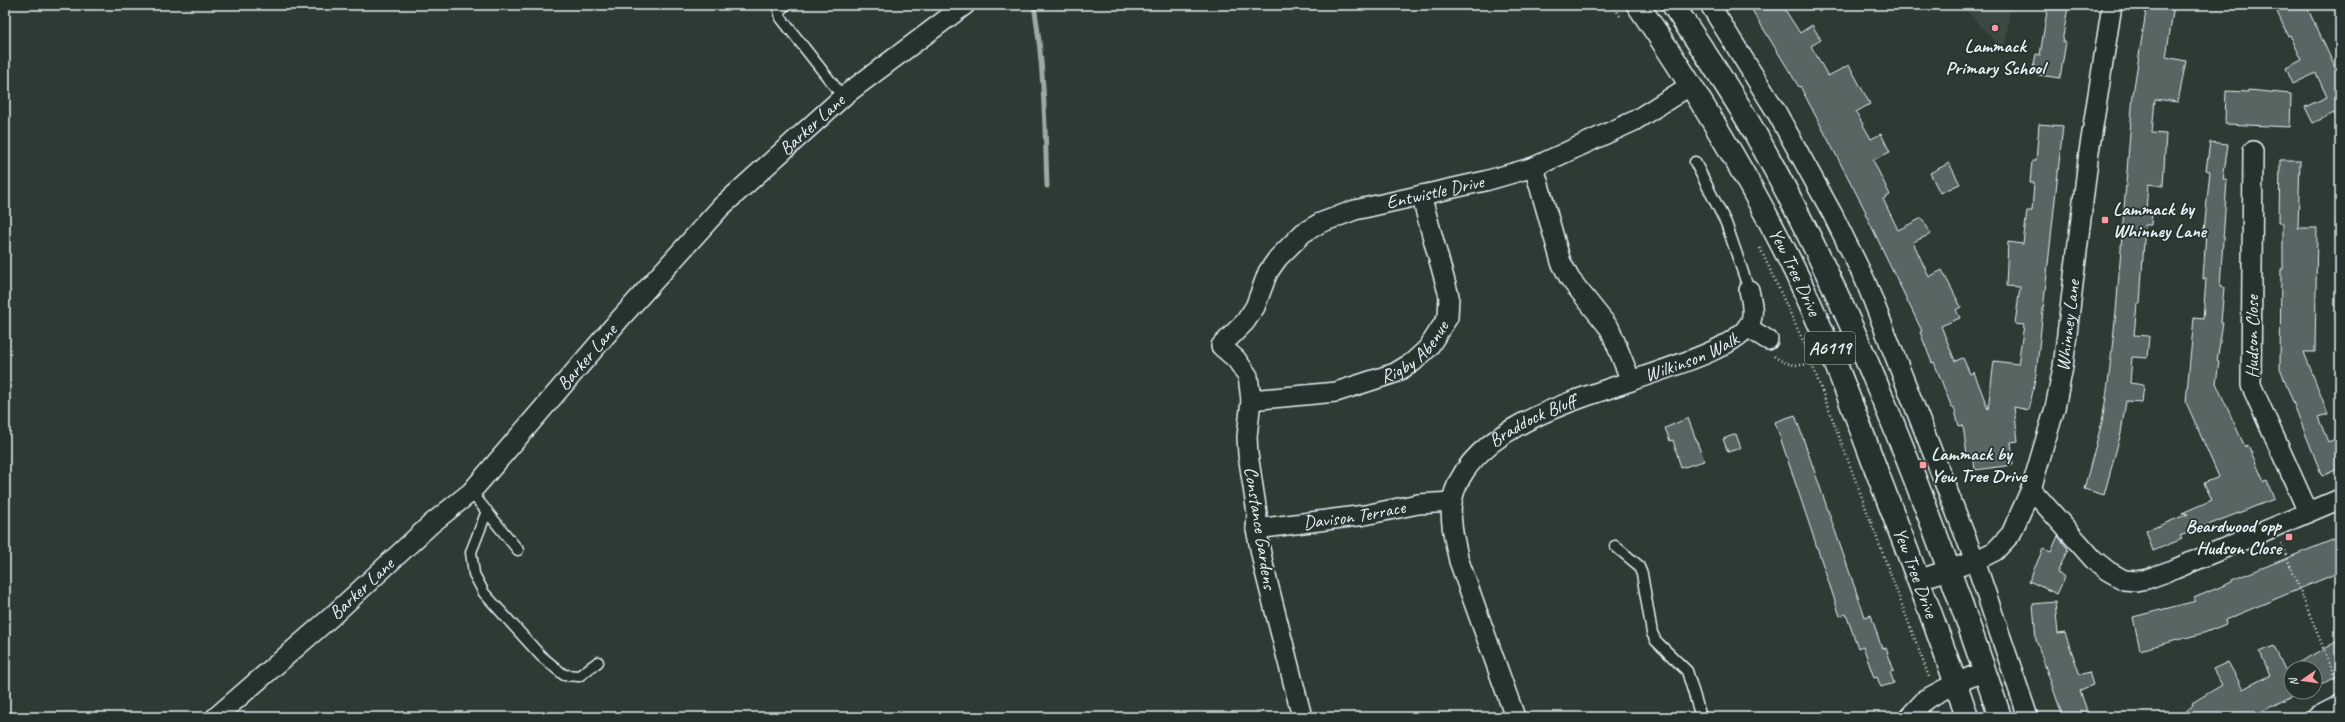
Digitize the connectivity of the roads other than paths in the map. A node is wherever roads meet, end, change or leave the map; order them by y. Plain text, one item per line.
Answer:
1 (965, 5) edge
2 (1673, 5) edge
3 (1710, 5) edge
4 (2112, 5) edge
5 (780, 7) edge
6 (1630, 11) edge
7 (1715, 70) junction
8 (1691, 85) junction
9 (843, 97) junction
10 (2253, 151) dead end
11 (1695, 162) dead end
12 (1534, 167) junction
13 (1420, 195) junction
14 (1749, 290) joint
15 (1747, 327) junction
16 (1768, 340) road end
17 (1221, 346) joint
18 (1631, 381) junction
19 (1251, 400) junction
20 (2031, 489) junction
21 (471, 492) junction
22 (2340, 499) edge
23 (1452, 502) junction
24 (487, 511) junction
25 (2308, 512) junction
26 (1256, 529) junction
27 (1615, 546) dead end
28 (518, 550) dead end
29 (1975, 561) junction
30 (1947, 569) junction
31 (1918, 580) junction
32 (598, 662) dead end
33 (1985, 672) junction
34 (1956, 683) junction
35 (2340, 705) edge
36 (216, 717) edge
37 (1302, 717) edge
38 (1515, 717) edge
39 (1701, 717) edge
40 (1909, 717) edge
41 (1967, 717) edge
42 (2000, 717) edge
43 (2028, 717) edge
44 (2317, 717) edge

1 - 9 street, Barker Lane
2 - 7 highway, Yew Tree Drive / A6119
3 - 29 street
4 - 20 street, Whinney Lane
5 - 9 lane
6 - 8 highway, Yew Tree Drive / A6119
7 - 8 highway
7 - 30 highway, Yew Tree Drive / A6119
8 - 12 street, Entwistle Drive
8 - 31 highway, Yew Tree Drive / A6119
9 - 21 street, Barker Lane
10 - 25 street, Hudson Close
11 - 14 lane
12 - 13 street, Entwistle Drive
12 - 18 street
13 - 17 street, Entwistle Drive
13 - 19 street, Rigby Abenue
14 - 15 street, Wilkinson Walk
15 - 16 street, Wilkinson Walk
15 - 18 street, Wilkinson Walk
17 - 19 street, Constance Gardens
18 - 23 street, Braddock Bluff
19 - 26 street, Constance Gardens
20 - 25 street
20 - 29 street, Whinney Lane
21 - 24 lane
21 - 36 street, Barker Lane
22 - 25 street
23 - 26 street, Davison Terrace
23 - 38 street, Braddock Bluff
24 - 28 lane
24 - 32 lane
26 - 37 street, Constance Gardens
27 - 39 lane
29 - 30 street, Whinney Lane
29 - 43 street
30 - 31 street, Whinney Lane
30 - 33 highway, Yew Tree Drive / A6119
31 - 34 highway, Yew Tree Drive / A6119
33 - 34 street
33 - 42 highway, Yew Tree Drive / A6119
34 - 40 street
34 - 41 highway, Yew Tree Drive / A6119
35 - 44 street

